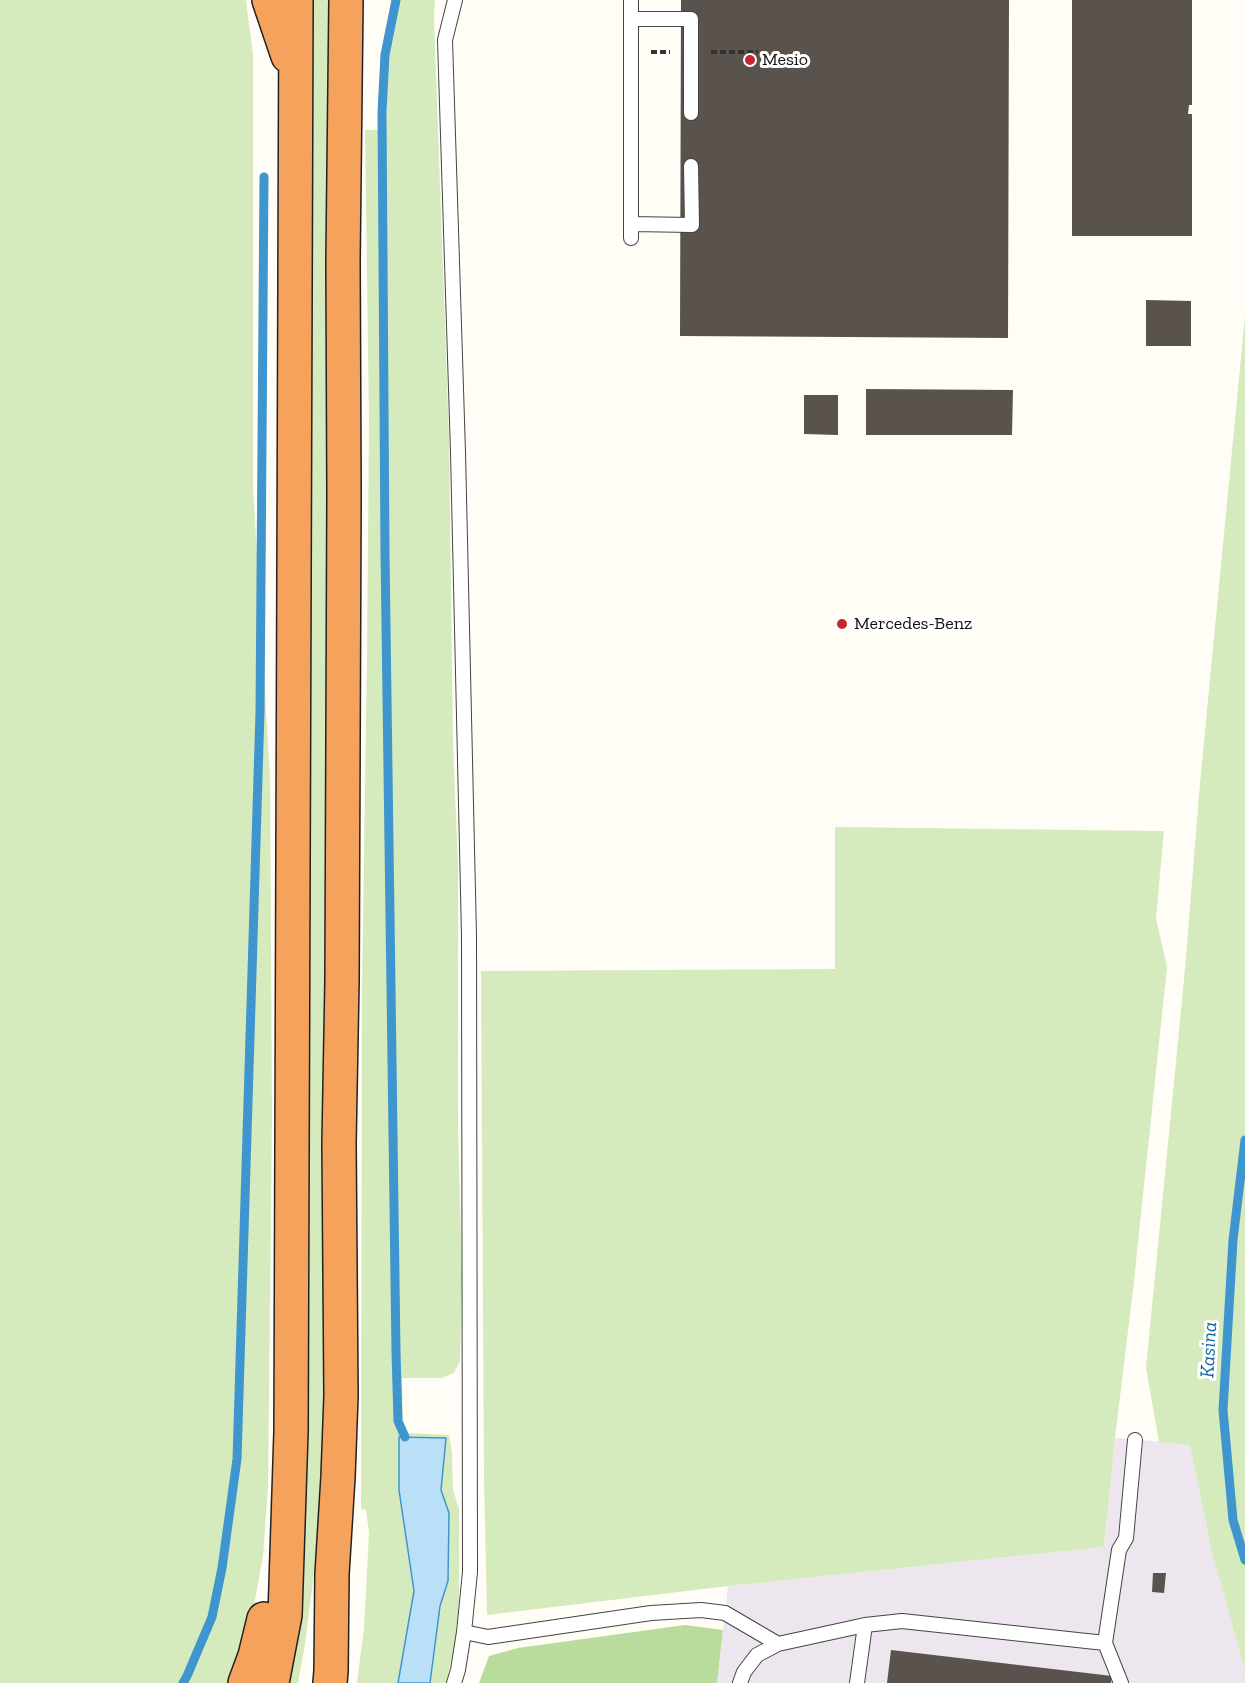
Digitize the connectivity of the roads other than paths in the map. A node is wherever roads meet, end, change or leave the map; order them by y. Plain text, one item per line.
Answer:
1 (269, 0) edge
2 (296, 0) edge
3 (346, 0) edge
4 (365, 0) edge
5 (455, 0) edge
6 (631, 0) edge
7 (631, 19) junction
8 (296, 80) junction
9 (346, 80) junction
10 (691, 112) dead end
11 (691, 166) dead end
12 (1135, 1440) dead end
13 (288, 1515) junction
14 (332, 1574) junction
15 (865, 1625) junction
16 (464, 1632) junction
17 (1105, 1643) junction
18 (778, 1644) junction
19 (245, 1683) edge
20 (272, 1683) edge
21 (308, 1683) edge
22 (330, 1683) edge
23 (454, 1683) edge
24 (740, 1683) edge
25 (857, 1683) edge
26 (1121, 1683) edge

1 - 8 highway
2 - 8 highway
3 - 9 highway
4 - 9 highway
5 - 16 lane
6 - 7 lane
7 - 10 lane
7 - 11 lane
8 - 13 highway
9 - 14 highway
12 - 17 lane
13 - 19 highway
13 - 20 highway
14 - 21 highway
14 - 22 highway
15 - 17 lane
15 - 18 lane
15 - 25 lane
16 - 18 lane
16 - 23 lane
17 - 26 lane
18 - 24 lane

